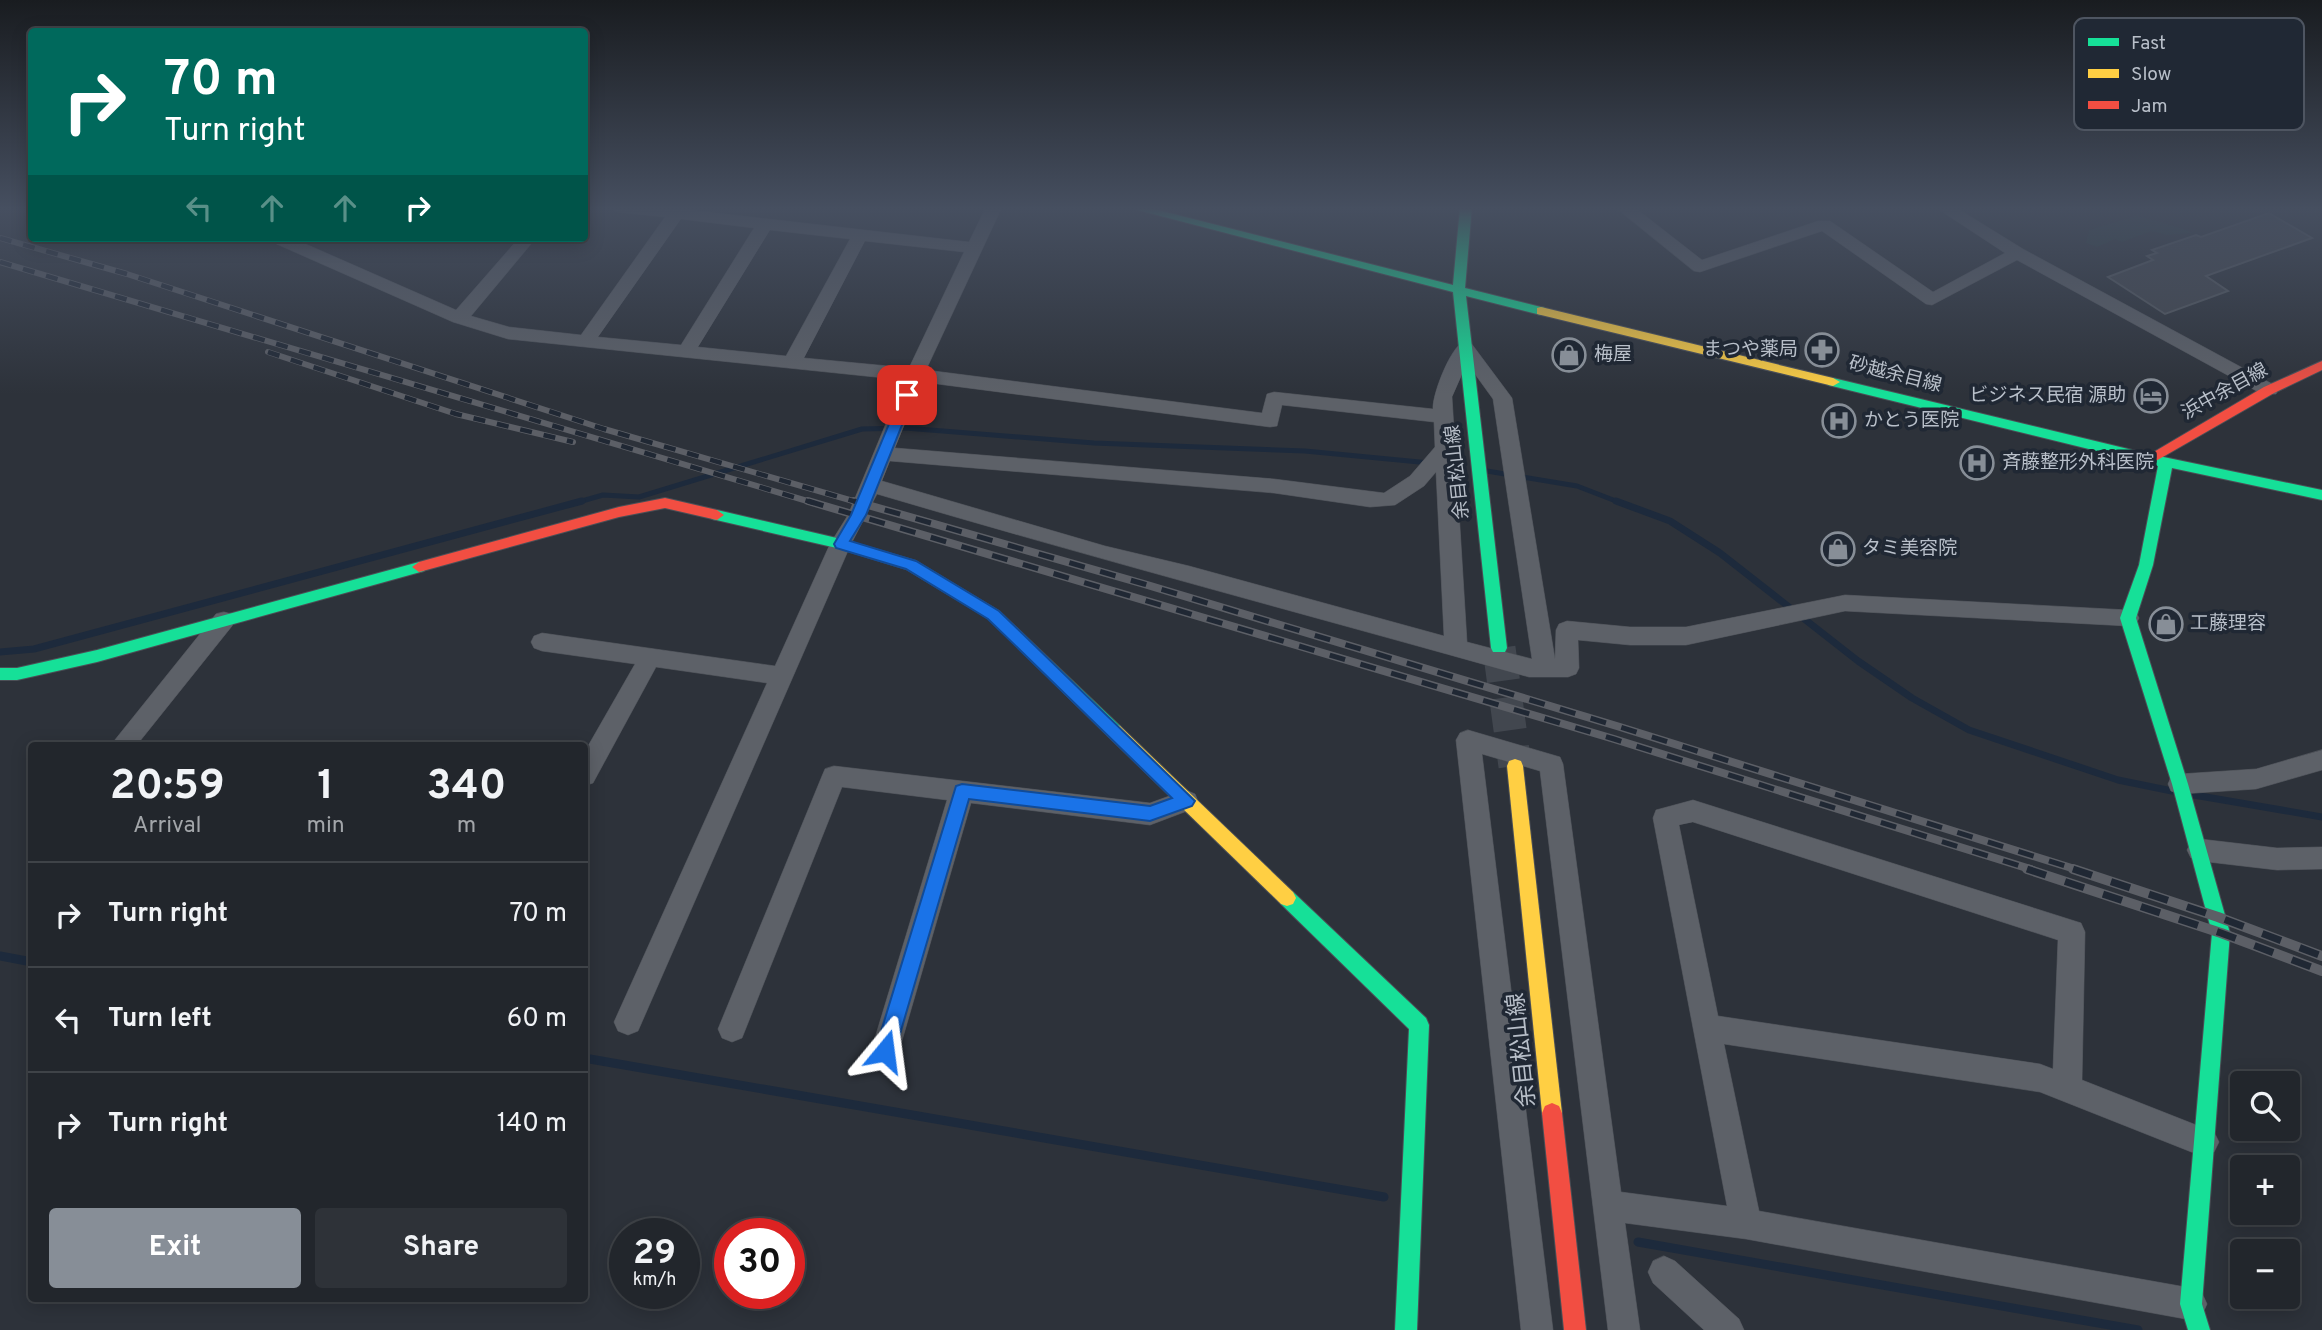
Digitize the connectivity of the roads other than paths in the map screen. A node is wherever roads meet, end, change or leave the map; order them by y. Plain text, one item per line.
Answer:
1 (348, 269) edge
2 (501, 269) edge
3 (637, 269) edge
4 (737, 269) edge
5 (842, 269) edge
6 (964, 269) edge
7 (1372, 269) edge
8 (1461, 269) edge
9 (1887, 269) edge
10 (1988, 269) edge
11 (2047, 269) edge
12 (1459, 291) junction
13 (459, 318) junction
14 (586, 341) junction
15 (1465, 347) junction
16 (685, 351) junction
17 (792, 362) junction
18 (2322, 365) edge
19 (915, 375) junction
20 (2269, 390) junction
21 (1443, 416) junction
22 (1445, 447) junction
23 (884, 454) junction
24 (2157, 461) junction
25 (871, 485) junction
26 (2322, 495) edge
27 (841, 544) junction
28 (2128, 618) junction
29 (224, 620) junction
30 (542, 642) dead end
31 (1499, 648) tunnel mouth
32 (1456, 649) junction
33 (650, 657) junction
34 (1545, 668) junction
35 (0, 674) edge
36 (782, 676) junction
37 (125, 742) edge
38 (2322, 760) edge
39 (1516, 766) tunnel mouth
40 (588, 769) edge
41 (2180, 784) junction
42 (962, 791) junction
43 (1186, 801) junction
44 (2200, 850) junction
45 (2322, 858) edge
46 (628, 1022) dead end
47 (1708, 1028) junction
48 (732, 1029) dead end
49 (885, 1051) dead end
50 (2067, 1089) junction
51 (2204, 1142) junction
52 (1608, 1205) junction
53 (1746, 1224) junction
54 (1664, 1272) dead end
55 (2195, 1317) edge
56 (1406, 1330) edge
57 (1537, 1330) edge
58 (1575, 1330) edge
59 (1624, 1330) edge
60 (1728, 1330) edge

1 - 13 street
2 - 13 street
3 - 14 street
4 - 16 street
5 - 17 street
6 - 19 street
7 - 12 street, 砂越余目線
8 - 12 street, 余目松山線
9 - 10 street
11 - 20 street
12 - 15 street, 余目松山線
12 - 24 street, 砂越余目線
13 - 14 street
14 - 16 street
15 - 21 street
15 - 31 street, 余目松山線
15 - 34 street
16 - 17 street
17 - 19 street
18 - 20 street, 浜中余目線
19 - 21 street
19 - 23 street
20 - 24 street, 浜中余目線
21 - 22 street
22 - 23 street
22 - 32 street
23 - 25 street
24 - 26 street, 砂越余目線
24 - 28 street
25 - 27 street
25 - 32 street
27 - 29 street
27 - 36 street
27 - 43 street
28 - 34 street
28 - 41 street
29 - 35 street
29 - 37 street
30 - 33 street
32 - 34 street
33 - 36 street
33 - 40 street
36 - 46 street
38 - 41 street
39 - 58 street, 余目松山線
41 - 44 street
42 - 43 street
42 - 48 street
42 - 49 street
43 - 56 street
44 - 45 street
44 - 51 street
47 - 50 street
47 - 50 street
47 - 53 street
50 - 51 street
51 - 55 street
52 - 53 street
52 - 57 street
52 - 59 street
53 - 55 street
54 - 60 street

